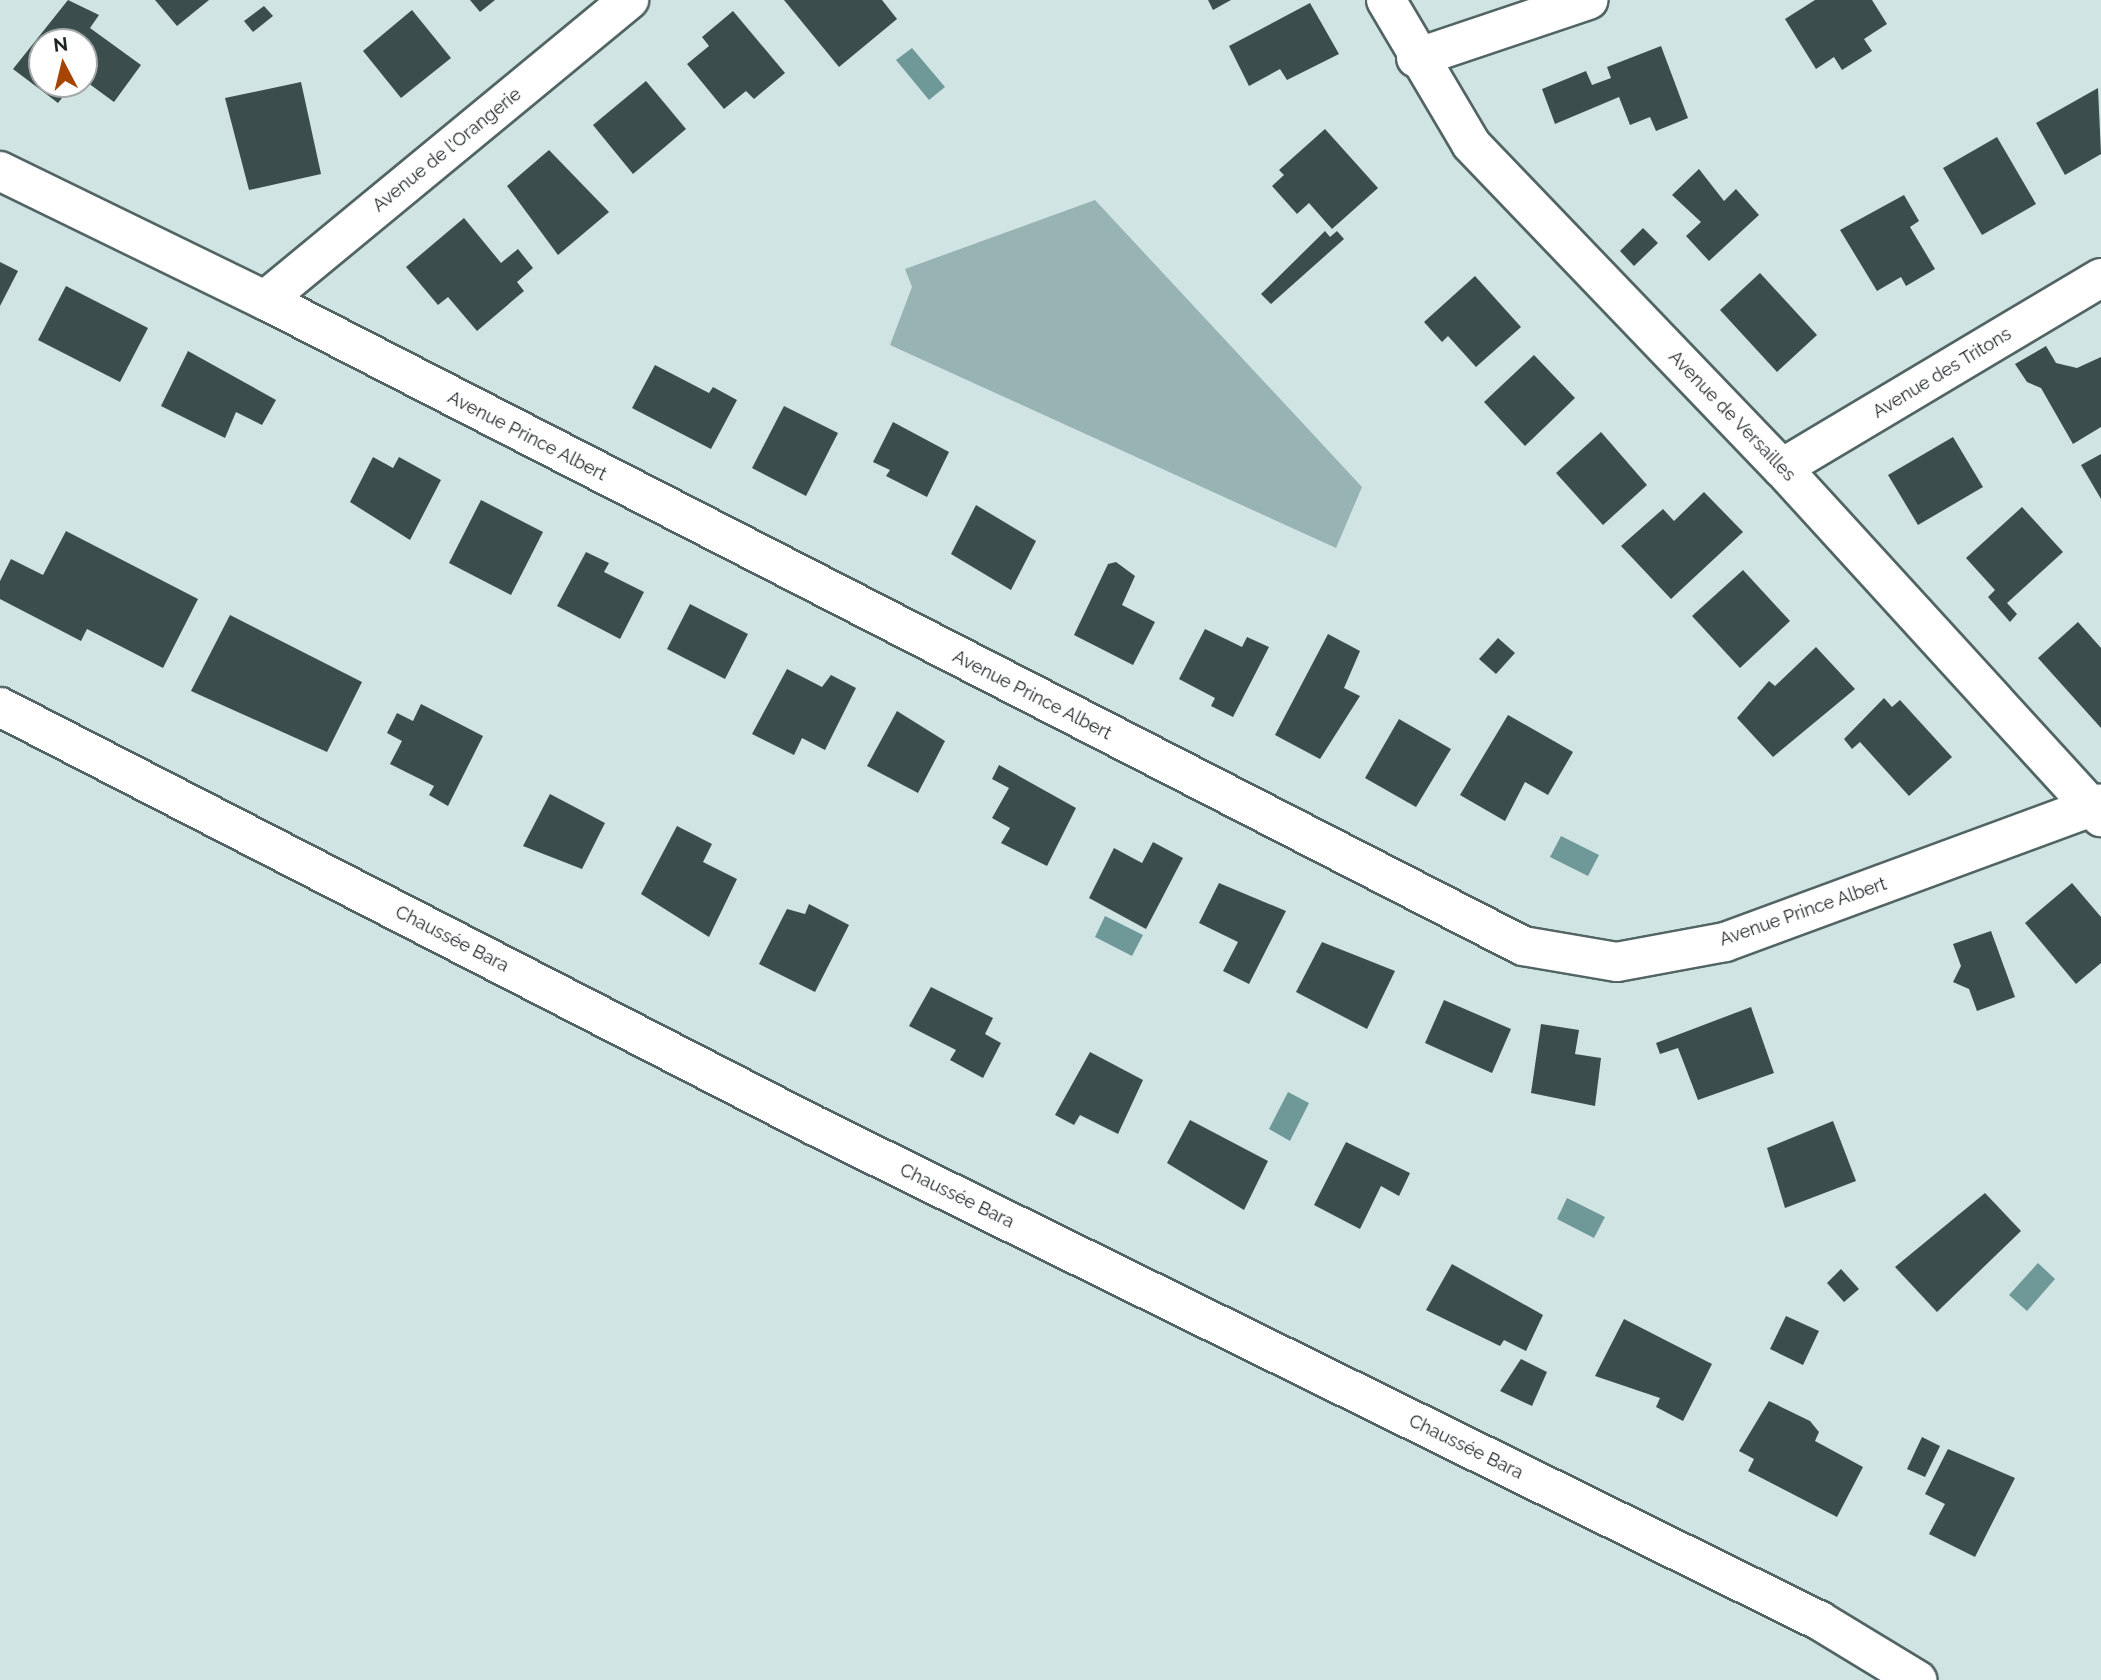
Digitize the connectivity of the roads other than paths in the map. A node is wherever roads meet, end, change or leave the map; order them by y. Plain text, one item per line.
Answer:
1 (629, 0) edge
2 (1386, 0) edge
3 (1588, 0) edge
4 (1416, 58) junction
5 (0, 171) edge
6 (2101, 278) edge
7 (265, 300) junction
8 (1782, 468) junction
9 (0, 707) edge
10 (2098, 810) edge
11 (1917, 1680) edge

1 - 7 street, Avenue de l'Orangerie
2 - 4 street, Avenue de Versailles
3 - 4 street
4 - 8 street, Avenue de Versailles
5 - 7 street, Avenue Prince Albert
6 - 8 street, Avenue des Tritons
7 - 10 street, Avenue Prince Albert
8 - 10 street, Avenue de Versailles
9 - 11 street, Chaussée Bara

